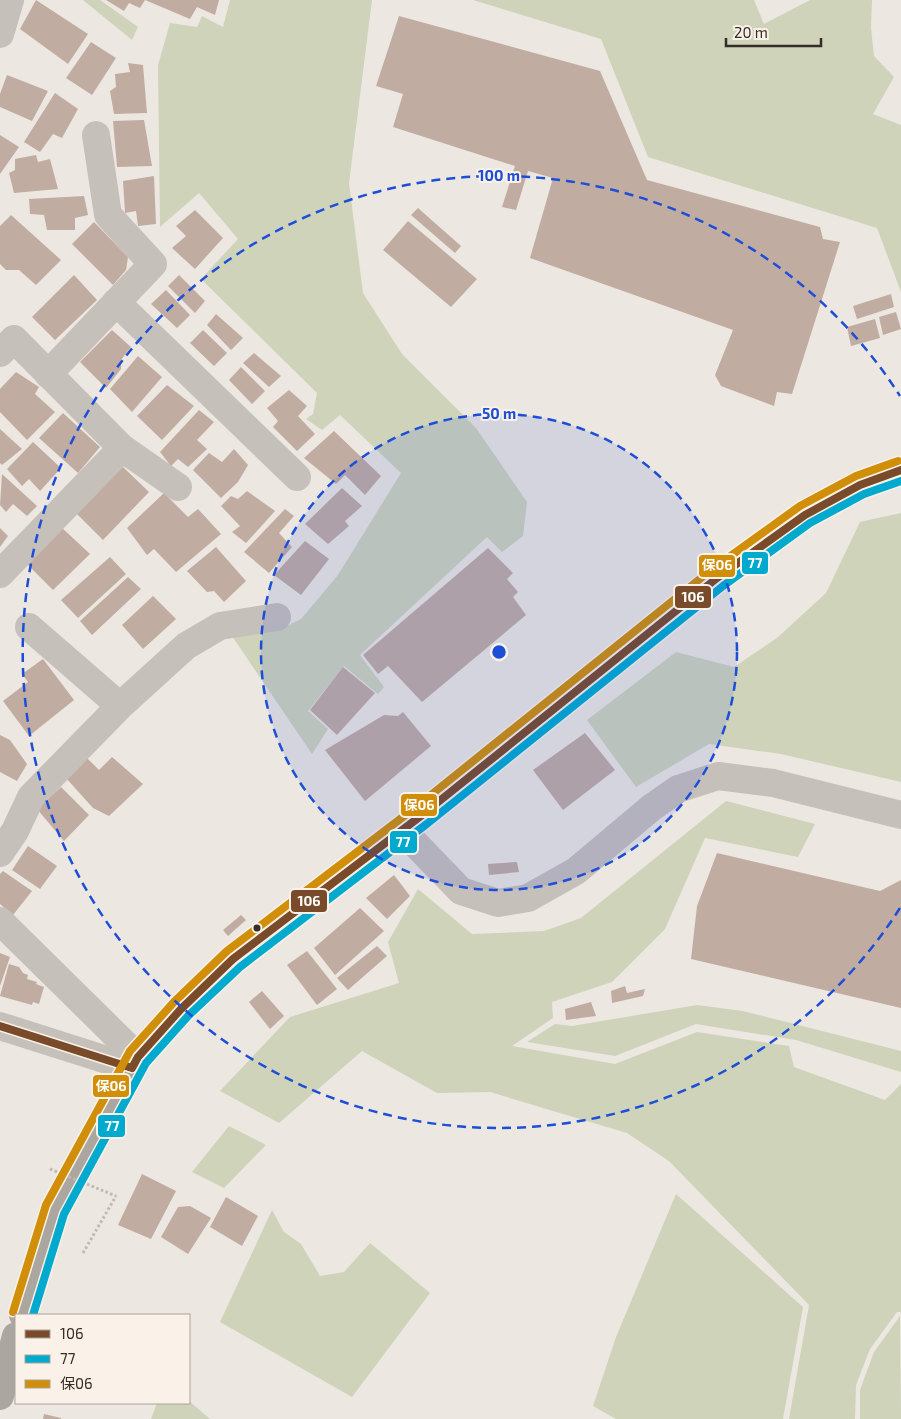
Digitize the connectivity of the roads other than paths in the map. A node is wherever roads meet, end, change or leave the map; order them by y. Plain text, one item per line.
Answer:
1 (10, 0) edge
2 (0, 34) edge
3 (96, 135) dead end
4 (116, 302) junction
5 (2, 347) edge
6 (48, 374) junction
7 (122, 448) junction
8 (901, 470) edge
9 (297, 477) dead end
10 (178, 487) dead end
11 (0, 574) edge
12 (277, 617) dead end
13 (29, 627) dead end
14 (120, 706) junction
15 (901, 814) edge
16 (402, 830) junction
17 (0, 853) edge
18 (0, 920) edge
19 (0, 1026) edge
20 (135, 1062) junction
21 (23, 1314) edge
22 (15, 1340) edge
23 (0, 1396) edge

1 - 2 street
3 - 4 street
4 - 6 street
4 - 9 street
5 - 6 street
6 - 7 street
7 - 10 street
7 - 11 street
8 - 16 highway
12 - 14 street
13 - 14 street
14 - 17 street
15 - 16 street
16 - 20 highway
18 - 20 street
19 - 20 street
20 - 21 highway
22 - 23 highway

